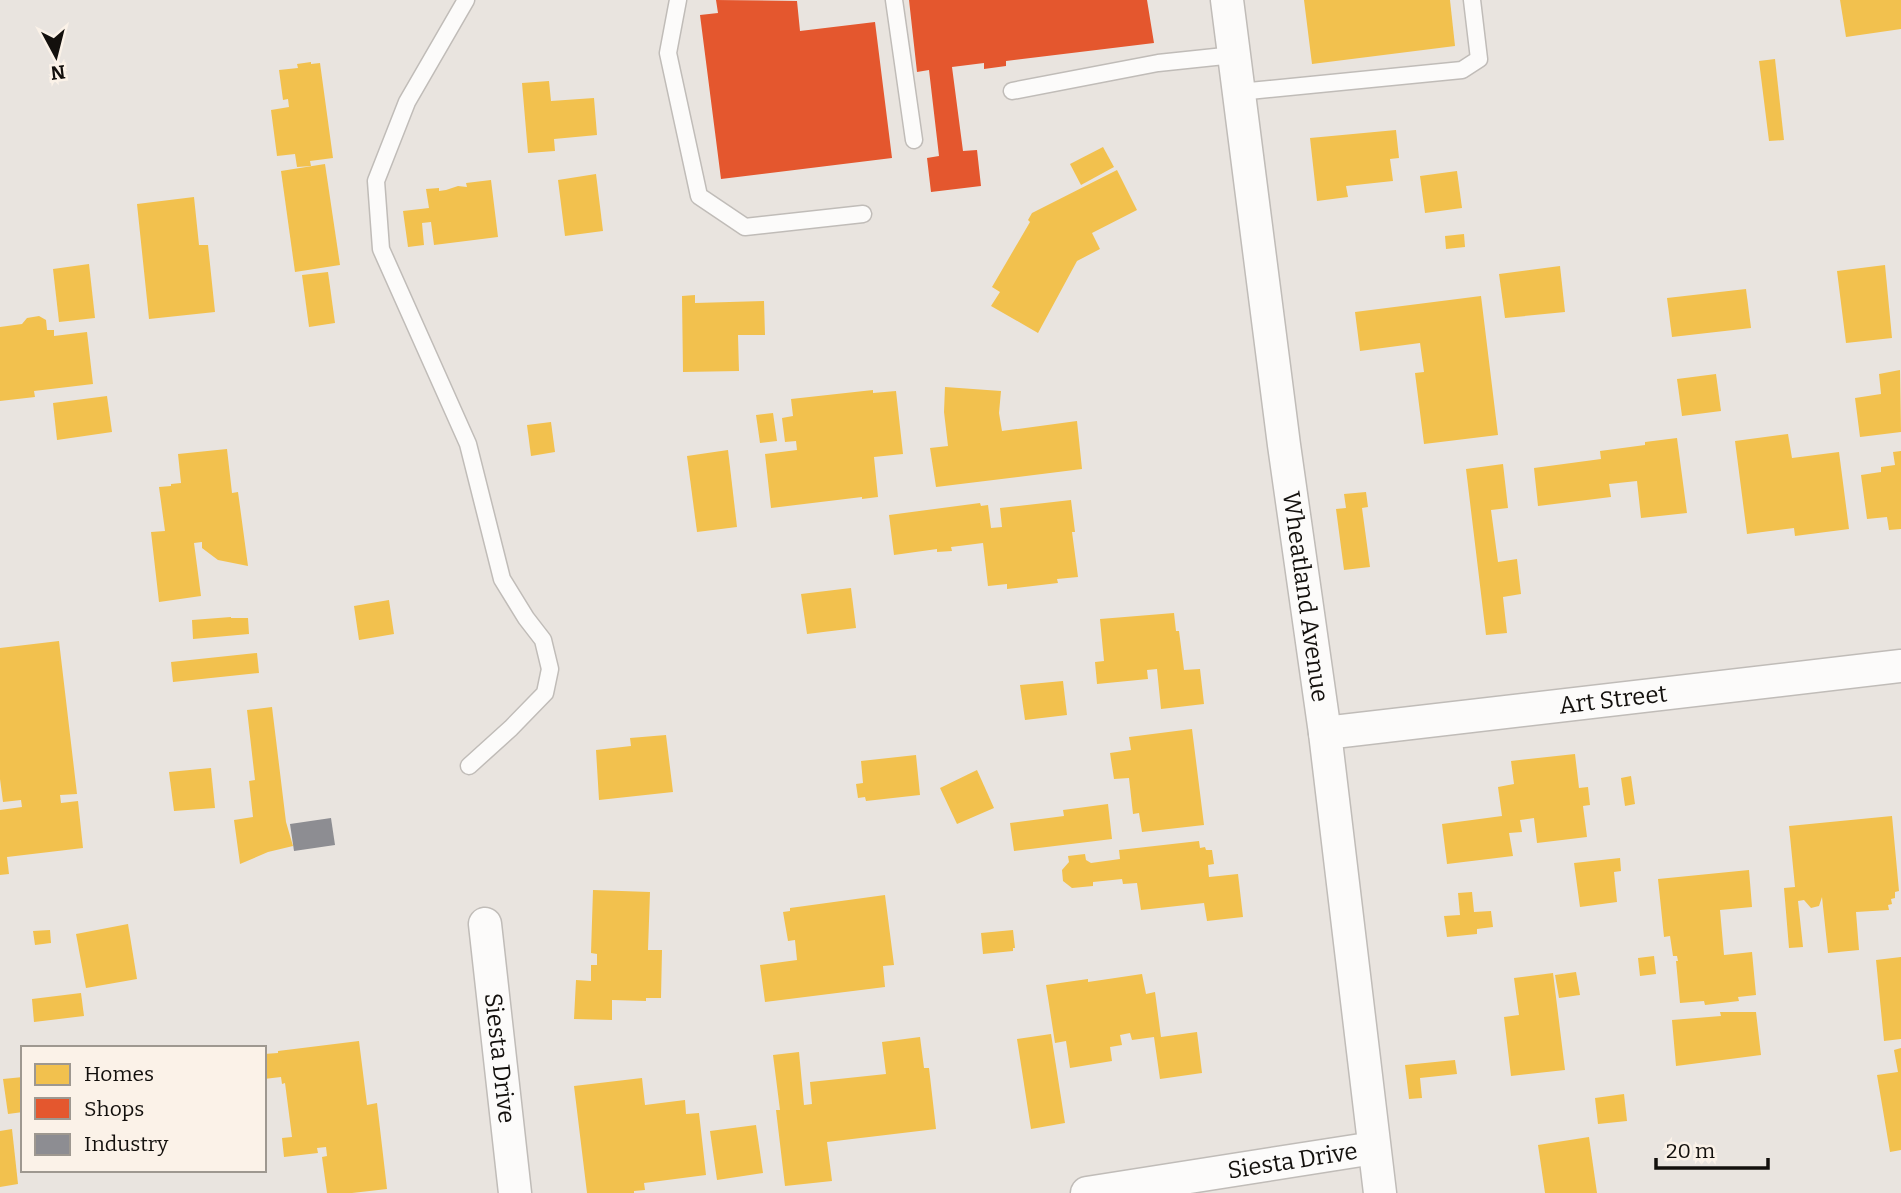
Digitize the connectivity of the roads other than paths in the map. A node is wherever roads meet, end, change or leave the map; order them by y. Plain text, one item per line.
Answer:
1 (466, 0) edge
2 (678, 0) edge
3 (894, 0) edge
4 (1227, 0) edge
5 (1472, 0) edge
6 (1234, 55) junction
7 (1012, 91) dead end
8 (1240, 92) junction
9 (914, 140) dead end
10 (863, 215) dead end
11 (1901, 666) edge
12 (1325, 733) junction
13 (469, 766) dead end
14 (485, 924) dead end
15 (1374, 1149) junction
16 (514, 1193) edge
17 (1087, 1193) edge
18 (1380, 1193) edge

1 - 13 lane
2 - 10 lane
3 - 9 lane
4 - 6 street, Wheatland Avenue
5 - 8 lane
6 - 7 lane
6 - 8 street, Wheatland Avenue
8 - 12 street, Wheatland Avenue
11 - 12 street, Art Street
12 - 15 street, Wheatland Avenue
14 - 16 street, Siesta Drive
15 - 17 street, Siesta Drive
15 - 18 street, Wheatland Avenue

